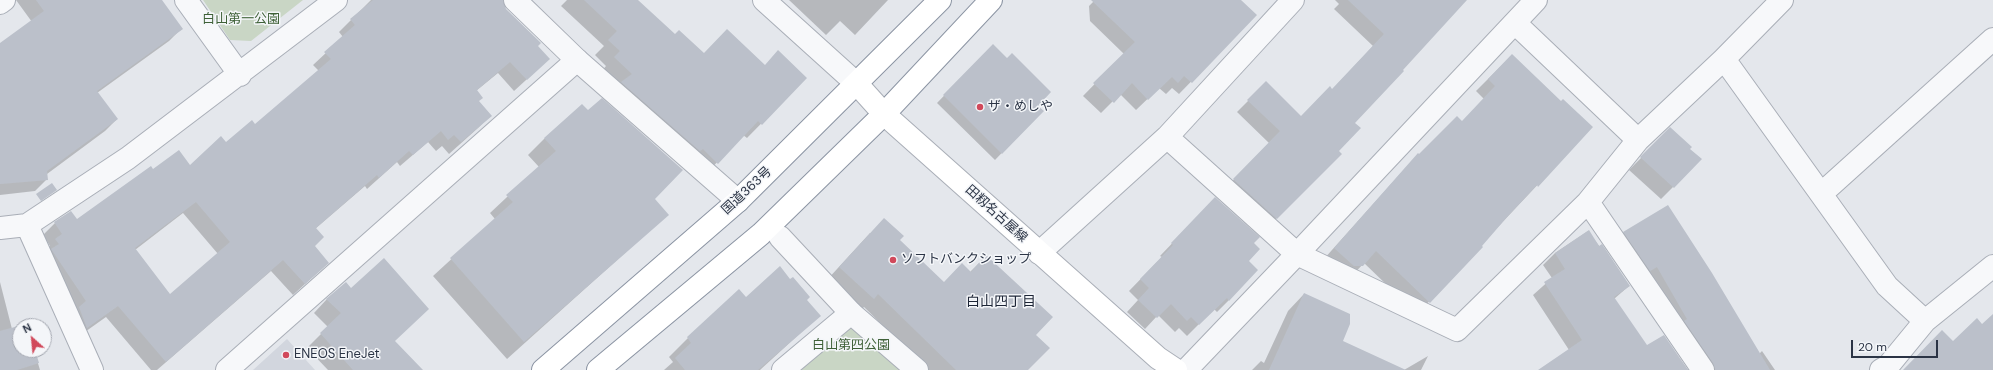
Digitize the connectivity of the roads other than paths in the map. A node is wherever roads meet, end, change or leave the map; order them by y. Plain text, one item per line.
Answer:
1 (4, 0) edge
2 (186, 0) edge
3 (336, 0) edge
4 (515, 0) edge
5 (764, 0) edge
6 (940, 0) edge
7 (991, 0) edge
8 (1293, 0) edge
9 (1536, 0) edge
10 (1782, 0) edge
11 (0, 3) edge
12 (1515, 23) junction
13 (1993, 39) edge
14 (1724, 59) junction
15 (577, 60) junction
16 (240, 75) junction
17 (857, 84) junction
18 (884, 114) junction
19 (1167, 137) junction
20 (1638, 140) junction
21 (1821, 194) junction
22 (738, 200) junction
23 (1588, 202) junction
24 (27, 225) junction
25 (0, 228) edge
26 (780, 237) dead end
27 (1039, 253) junction
28 (1297, 254) junction
29 (1993, 266) edge
30 (851, 313) junction
31 (1925, 321) junction
32 (92, 370) edge
33 (227, 370) edge
34 (542, 370) edge
35 (598, 370) edge
36 (783, 370) edge
37 (917, 370) edge
38 (1176, 370) edge
39 (1186, 370) edge
40 (1703, 370) edge
41 (1881, 370) edge

1 - 11 street
2 - 16 street
3 - 16 street
4 - 15 street
5 - 17 street
6 - 17 main road, 国道363号
7 - 18 main road
8 - 19 street
9 - 12 street
10 - 14 street
12 - 20 street
12 - 28 street
13 - 21 street
14 - 20 street
14 - 21 street
15 - 22 street
15 - 33 street
16 - 24 street
17 - 18 main road, 田籾名古屋線
17 - 22 main road, 国道363号
18 - 27 main road, 田籾名古屋線
18 - 35 main road
19 - 27 street
19 - 28 street
20 - 23 street
21 - 31 street
22 - 34 main road, 国道363号
23 - 28 street
23 - 40 street
24 - 25 street
24 - 32 street
26 - 30 street
27 - 38 main road, 田籾名古屋線
28 - 39 street
29 - 31 street
30 - 36 street
30 - 37 street
31 - 41 street

